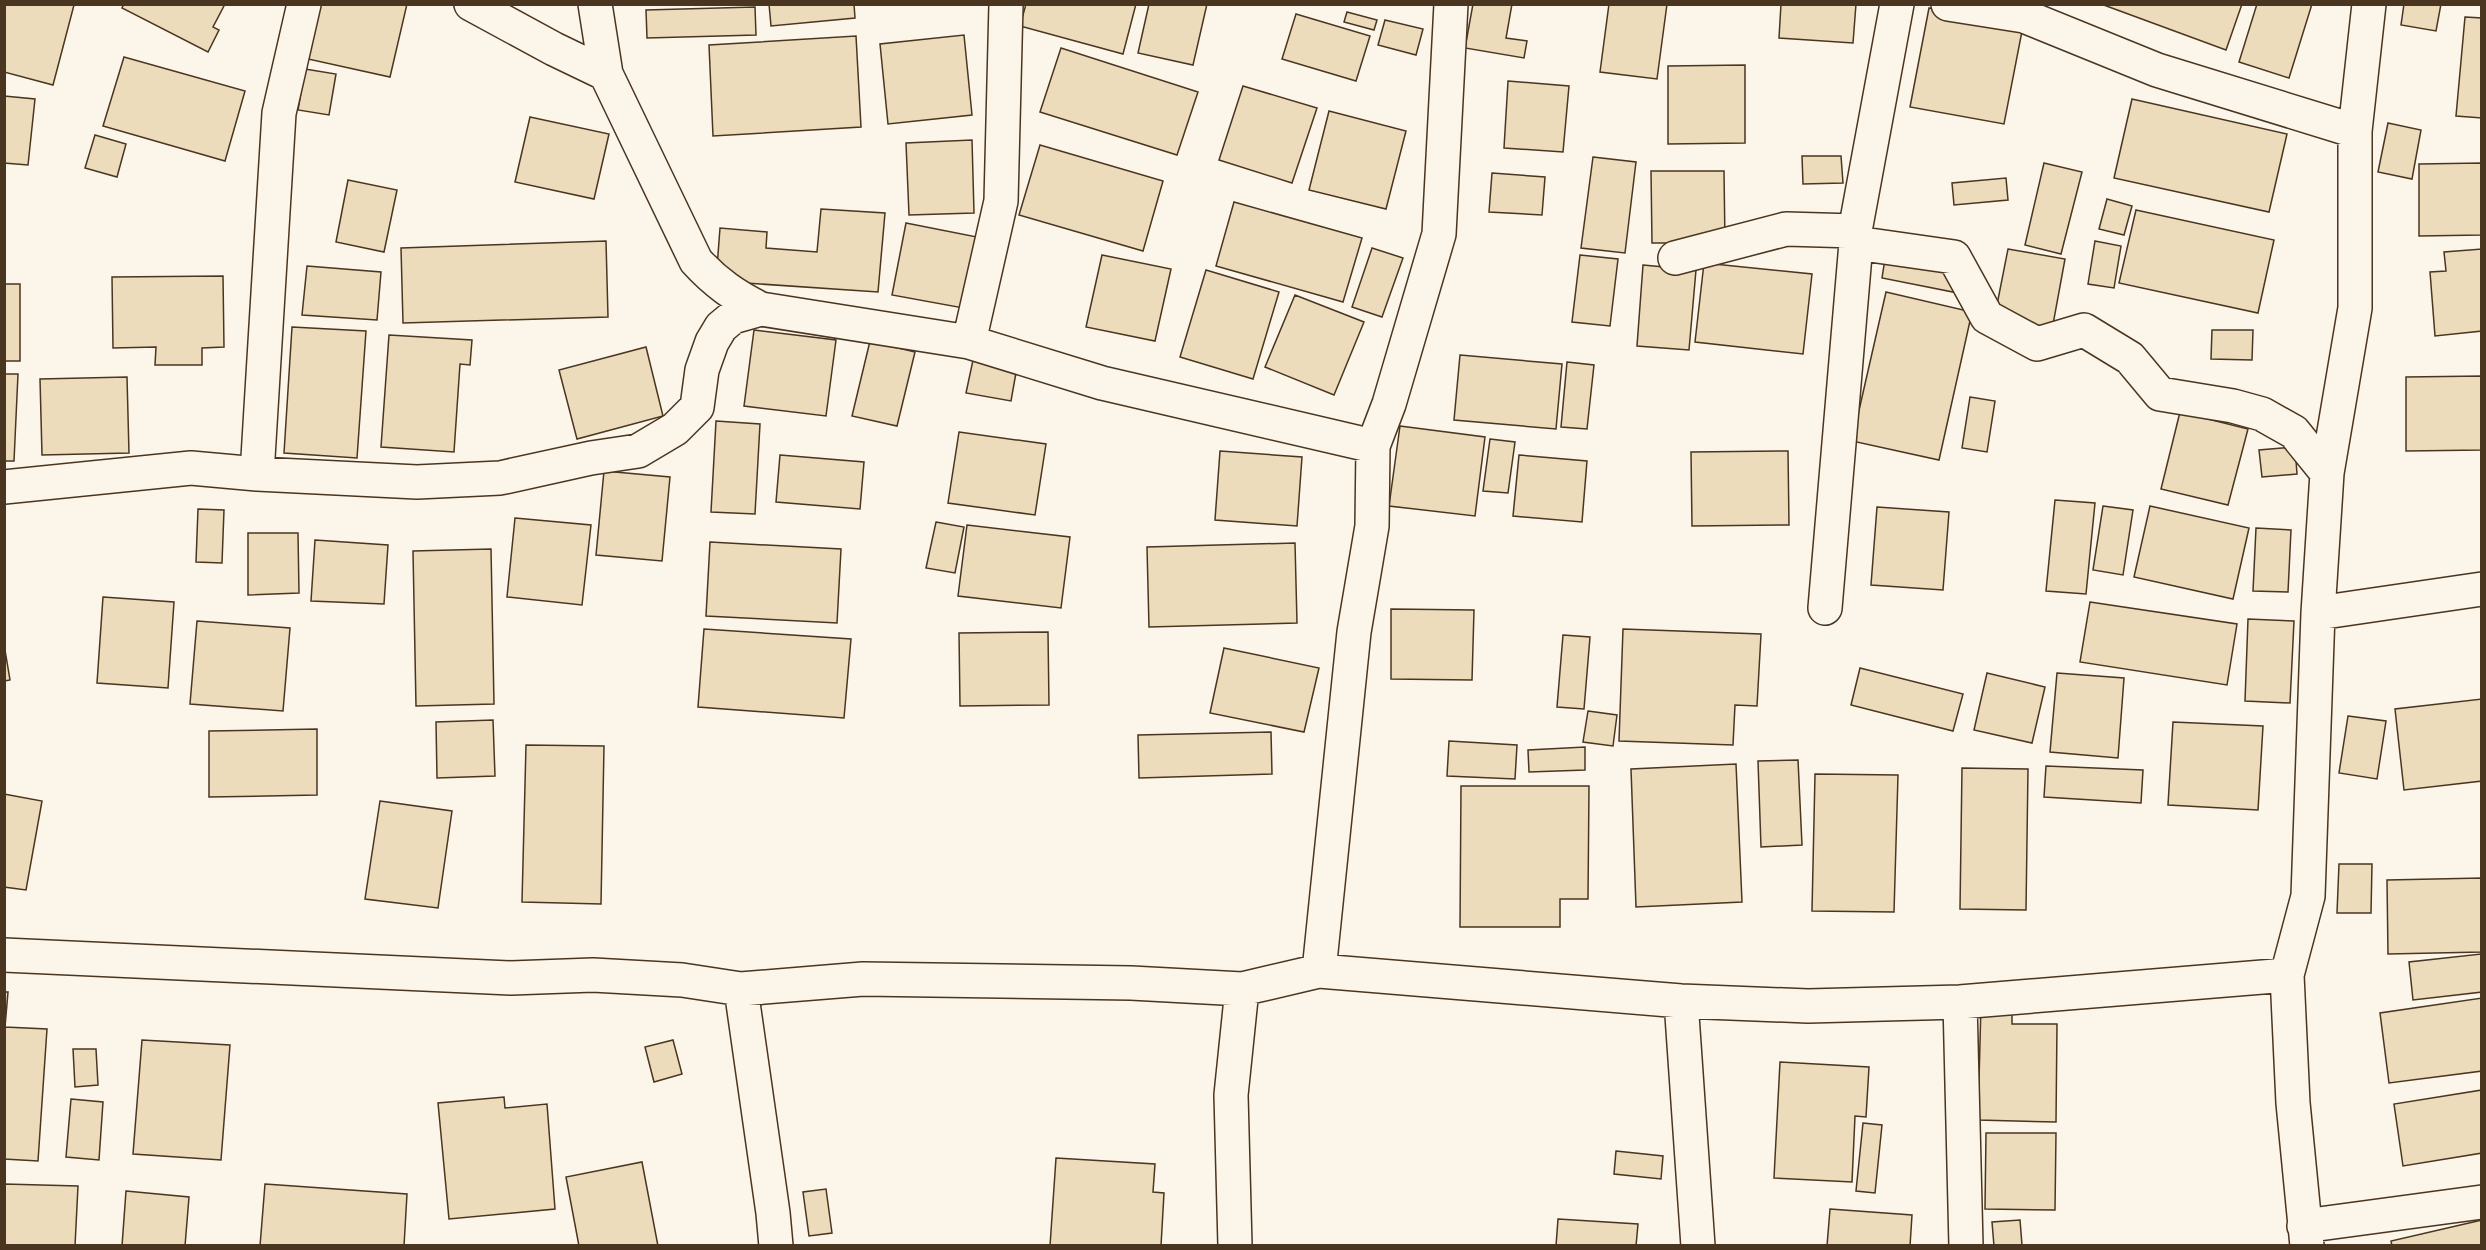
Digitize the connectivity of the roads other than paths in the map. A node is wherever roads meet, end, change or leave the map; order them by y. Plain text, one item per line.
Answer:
1 (304, 4) edge
2 (471, 4) edge
3 (594, 4) edge
4 (1006, 4) edge
5 (1451, 4) edge
6 (1897, 4) edge
7 (1948, 4) edge
8 (2369, 4) edge
9 (606, 74) junction
10 (2355, 131) junction
11 (1856, 237) junction
12 (1675, 258) dead end
13 (743, 307) junction
14 (969, 342) junction
15 (1373, 446) junction
16 (2327, 473) junction
17 (257, 474) junction
18 (4, 487) edge
19 (2481, 589) edge
20 (1825, 608) dead end
21 (2318, 613) junction
22 (4, 955) edge
23 (1319, 971) junction
24 (2287, 975) junction
25 (741, 989) junction
26 (1242, 989) junction
27 (1681, 1001) junction
28 (1960, 1002) junction
29 (2481, 1202) edge
30 (2306, 1236) edge
31 (776, 1245) edge
32 (1235, 1245) edge
33 (1698, 1245) edge
34 (1966, 1245) edge

1 - 17 street
2 - 9 street
3 - 9 street
4 - 14 street
5 - 15 street
6 - 11 street
7 - 10 street
8 - 10 street
9 - 13 street
10 - 16 street
11 - 12 street
11 - 16 street
11 - 20 street
13 - 14 street
13 - 17 street
14 - 15 street
15 - 23 street
16 - 21 street
17 - 18 street
19 - 21 street
21 - 24 street
22 - 25 street
23 - 26 street
23 - 27 street
24 - 28 street
24 - 30 street
25 - 26 street
25 - 31 street
26 - 32 street
27 - 28 street
27 - 33 street
28 - 34 street
29 - 30 street

